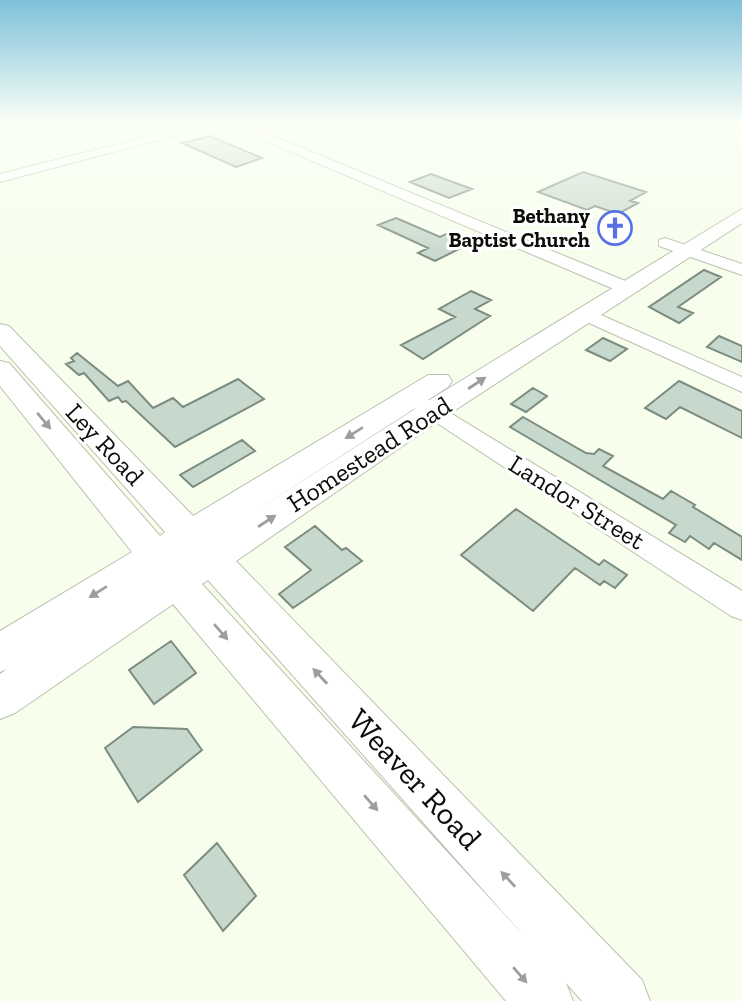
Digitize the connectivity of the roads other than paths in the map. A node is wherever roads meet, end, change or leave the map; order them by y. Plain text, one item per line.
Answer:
1 (36, 169) edge
2 (344, 169) edge
3 (0, 178) edge
4 (731, 212) edge
5 (676, 247) junction
6 (742, 270) edge
7 (617, 285) junction
8 (578, 306) junction
9 (0, 331) edge
10 (485, 352) dead end
11 (13, 371) edge
12 (742, 385) edge
13 (423, 404) junction
14 (183, 557) junction
15 (742, 607) edge
16 (0, 653) edge
17 (0, 698) edge
18 (544, 1001) edge
19 (621, 1001) edge

1 - 3 street
2 - 7 street
4 - 5 main road, Homestead Road
5 - 6 street
5 - 7 main road, Homestead Road
7 - 8 main road, Homestead Road
8 - 12 street
13 -> 8 main road, Homestead Road
9 - 11 main road, Ley Road
10 - 13 main road, Homestead Road
11 - 14 main road, Ley Road
13 - 14 main road, Homestead Road
13 - 15 street, Landor Street
14 -> 16 main road, Homestead Road
14 - 17 main road, Homestead Road
14 -> 18 main road, Weaver Road
19 -> 14 main road, Weaver Road

